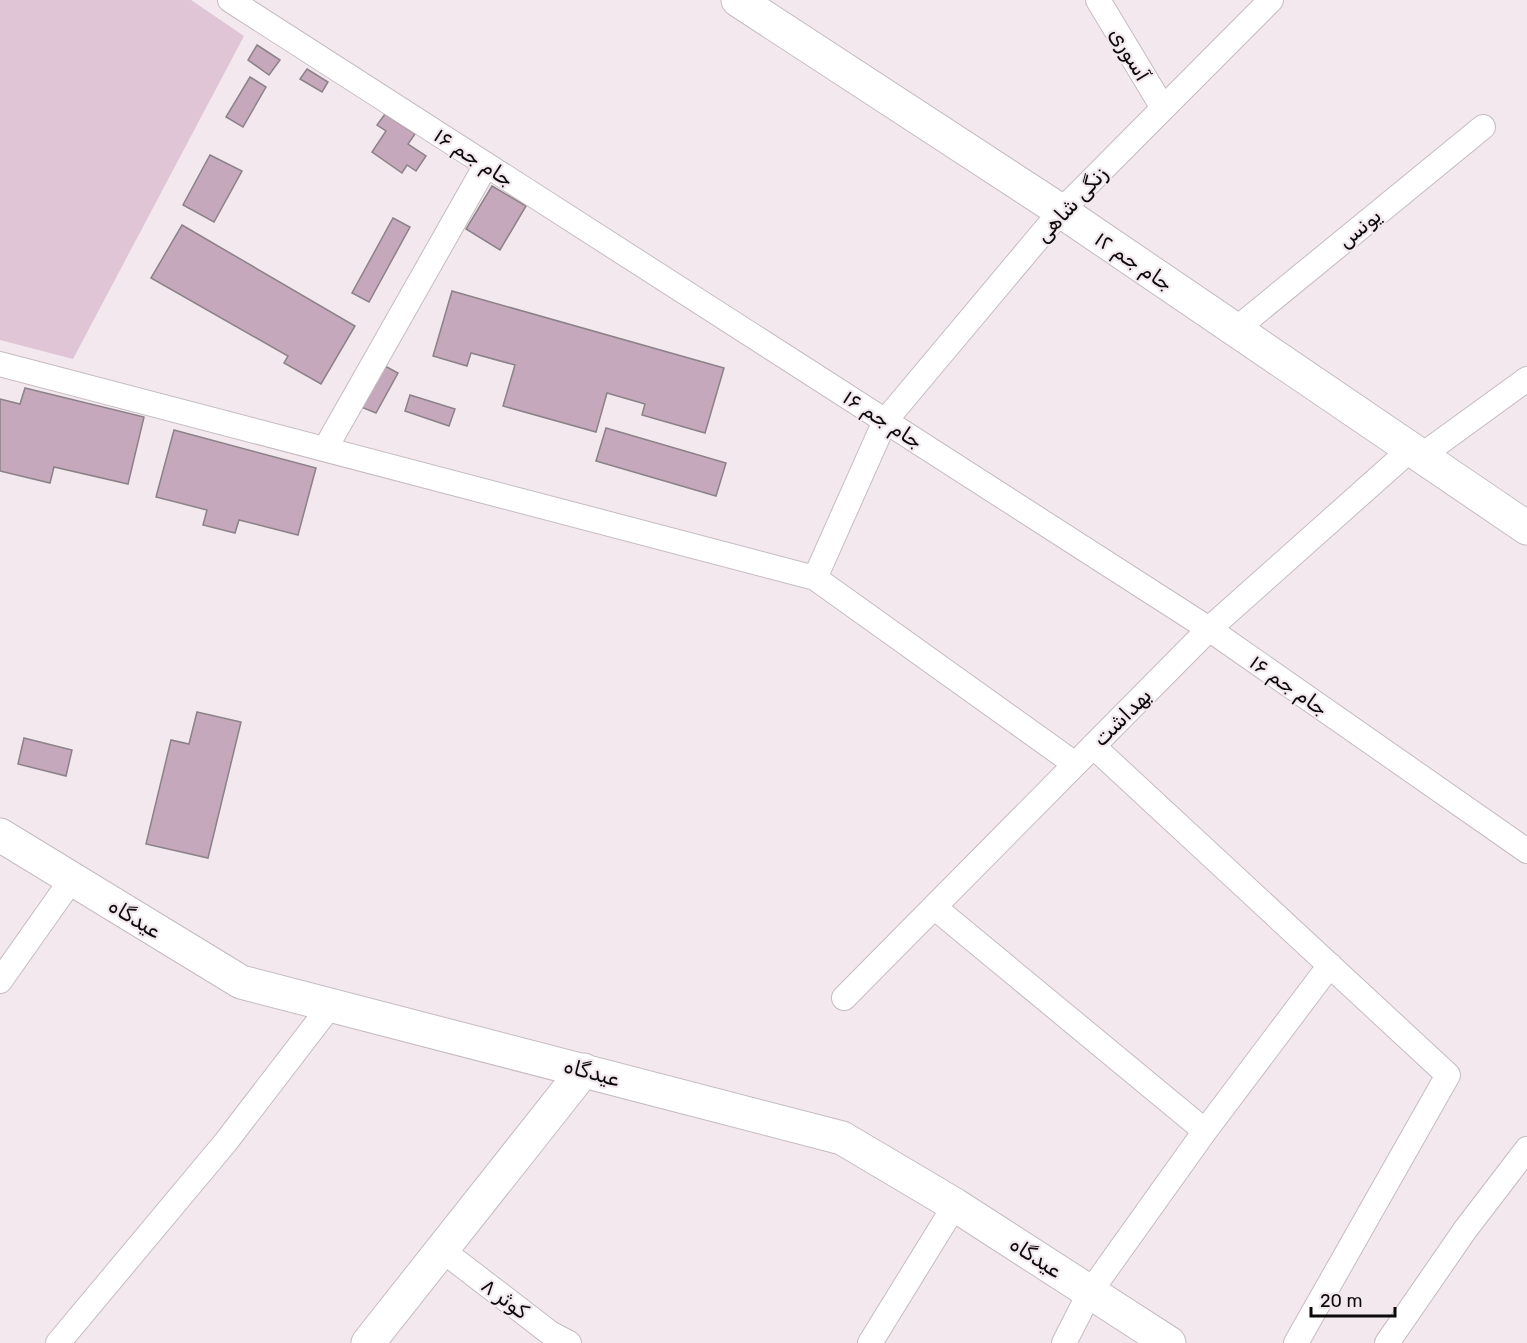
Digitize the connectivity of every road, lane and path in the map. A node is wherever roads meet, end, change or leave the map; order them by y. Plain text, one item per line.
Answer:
1 (230, 0) edge
2 (738, 0) edge
3 (1098, 0) edge
4 (1270, 0) edge
5 (1163, 108) junction
6 (1483, 127) dead end
7 (486, 165) junction
8 (1061, 211) junction
9 (1235, 330) junction
10 (0, 364) edge
11 (1527, 379) edge
12 (885, 421) junction
13 (325, 449) junction
14 (1416, 452) junction
15 (1527, 528) edge
16 (815, 578) junction
17 (1209, 629) junction
18 (1094, 746) junction
19 (1075, 764) junction
20 (0, 836) edge
21 (1527, 851) edge
22 (72, 879) junction
23 (934, 907) junction
24 (1330, 965) junction
25 (0, 981) edge
26 (844, 998) dead end
27 (331, 1005) junction
28 (584, 1070) junction
29 (1206, 1131) junction
30 (1527, 1149) edge
31 (955, 1204) junction
32 (442, 1250) junction
33 (1090, 1292) junction
34 (554, 1340) edge
35 (58, 1343) edge
36 (368, 1343) edge
37 (870, 1343) edge
38 (1064, 1343) edge
39 (1168, 1343) edge
40 (1296, 1343) edge
41 (1387, 1343) edge

1 - 7 street, جام جم ۱۶
2 - 8 street, جام جم ۱۲
3 - 5 street, آسوری
4 - 5 street, زنگی شاهی
5 - 8 street, زنگی شاهی
6 - 9 street, یونس
7 - 12 street, جام جم ۱۶
7 - 13 street
8 - 9 street, جام جم ۱۲
8 - 12 street, زنگی شاهی
9 - 14 street, جام جم ۱۲
10 - 13 street
11 - 14 street
12 - 16 street, زنگی شاهی
12 - 17 street, جام جم ۱۶
13 - 16 street
14 - 15 street, جام جم ۱۲
14 - 17 street, بهداشت
16 - 19 street
17 - 18 street, بهداشت
17 - 21 street, جام جم ۱۶
18 - 19 street, بهداشت
18 - 24 street
19 - 23 street, بهداشت
20 - 22 street, عیدگاه
22 - 25 street
22 - 27 street, عیدگاه
23 - 26 street, بهداشت
23 - 29 street
24 - 29 street
24 - 40 street
27 - 28 street, عیدگاه
27 - 35 street
28 - 31 street, عیدگاه
28 - 32 street
29 - 33 street
30 - 41 street
31 - 33 street, عیدگاه
31 - 37 street
32 - 34 street, کوثر ۸
32 - 36 street
33 - 38 street
33 - 39 street, عیدگاه

